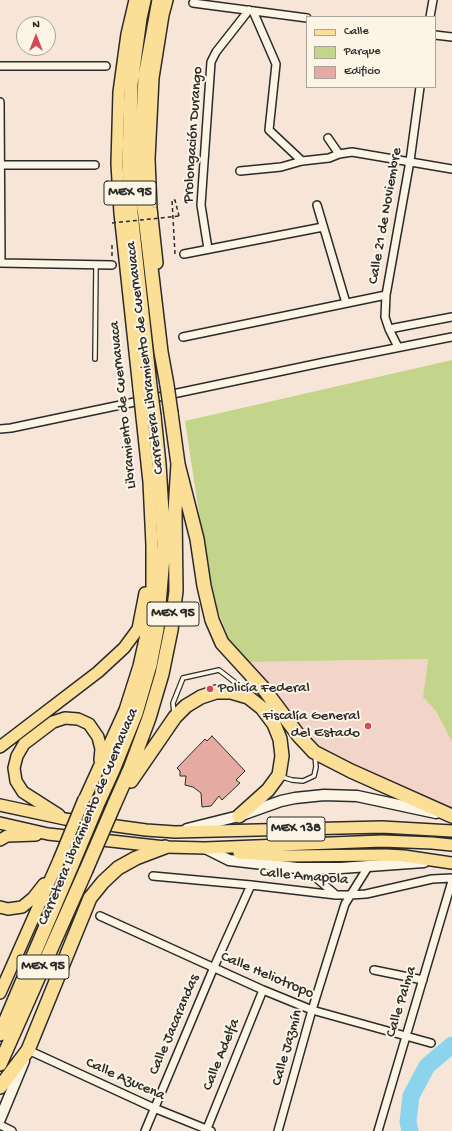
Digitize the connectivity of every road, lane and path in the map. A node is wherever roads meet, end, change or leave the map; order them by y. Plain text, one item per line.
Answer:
1 (135, 0) edge
2 (144, 0) edge
3 (159, 0) edge
4 (166, 0) edge
5 (433, 0) edge
6 (193, 3) dead end
7 (217, 3) edge
8 (251, 10) junction
9 (430, 16) edge
10 (306, 18) edge
11 (436, 35) edge
12 (452, 37) edge
13 (0, 66) edge
14 (106, 66) dead end
15 (420, 88) edge
16 (0, 102) edge
17 (328, 138) dead end
18 (339, 154) junction
19 (302, 161) junction
20 (410, 161) junction
21 (0, 165) edge
22 (95, 165) dead end
23 (452, 169) edge
24 (240, 171) dead end
25 (317, 205) dead end
26 (112, 223) dead end
27 (323, 227) junction
28 (112, 243) dead end
29 (208, 249) junction
30 (184, 254) joint
31 (0, 263) edge
32 (96, 265) junction
33 (112, 265) joint
34 (386, 295) junction
35 (346, 303) junction
36 (452, 317) edge
37 (389, 329) junction
38 (183, 337) dead end
39 (452, 337) edge
40 (398, 347) junction
41 (95, 359) dead end
42 (167, 385) junction
43 (145, 388) junction
44 (148, 416) junction
45 (0, 429) edge
46 (178, 464) junction
47 (152, 545) junction
48 (264, 690) junction
49 (175, 717) junction
50 (0, 747) edge
51 (314, 752) junction
52 (99, 765) junction
53 (279, 775) junction
54 (0, 805) edge
55 (114, 805) junction
56 (239, 816) junction
57 (452, 817) edge
58 (64, 819) junction
59 (0, 823) edge
60 (452, 831) edge
61 (175, 832) junction
62 (48, 834) junction
63 (0, 840) edge
64 (452, 846) edge
65 (165, 848) junction
66 (205, 848) junction
67 (452, 863) edge
68 (57, 865) junction
69 (368, 867) junction
70 (306, 868) junction
71 (153, 876) dead end
72 (452, 878) edge
73 (452, 881) edge
74 (251, 885) junction
75 (336, 895) junction
76 (350, 895) junction
77 (345, 904) junction
78 (0, 907) edge
79 (100, 916) dead end
80 (214, 967) junction
81 (374, 970) dead end
82 (423, 980) junction
83 (263, 990) junction
84 (0, 993) edge
85 (312, 1010) junction
86 (0, 1034) edge
87 (406, 1036) junction
88 (431, 1043) dead end
89 (28, 1050) junction
90 (0, 1064) edge
91 (0, 1087) edge
92 (154, 1108) junction
93 (0, 1119) edge
94 (0, 1125) edge
95 (208, 1130) edge
96 (12, 1131) edge
97 (145, 1131) edge
98 (278, 1131) edge
99 (378, 1131) edge

1 - 43 main road, Libramiento de Cuernavaca / MEX 95
2 - 43 highway, Carretera Libramiento de Cuernavaca / MEX 95
3 - 42 highway, Carretera Libramiento de Cuernavaca / MEX 95
4 - 42 main road, MEX 95
5 - 9 street
6 - 7 street
7 - 8 street
8 - 10 street
8 - 19 street
8 - 29 street, Prolongación Durango
11 - 12 street
13 - 14 street
15 - 20 street, Calle 21 de Noviembre
16 - 21 street
17 - 18 street
18 - 19 street
18 - 20 street
19 - 24 street
20 - 23 street
20 - 34 street, Calle 21 de Noviembre
21 - 22 street
21 - 31 street
25 - 27 street
26 - 30 path, bridge
27 - 29 street
27 - 35 street
28 - 33 path
29 - 30 street
31 - 32 street
32 - 33 street
32 - 41 lane
34 - 35 street
34 - 37 street, Calle 21 de Noviembre
35 - 38 street
36 - 37 street
37 - 40 street, Calle 21 de Noviembre
39 - 40 street
40 - 45 street
42 - 46 highway, Carretera Libramiento de Cuernavaca / MEX 95, bridge
43 - 44 highway, Carretera Libramiento de Cuernavaca / MEX 95, bridge
44 - 47 main road, Libramiento de Cuernavaca / MEX 95
44 - 86 highway, Carretera Libramiento de Cuernavaca / MEX 95, bridge
46 - 48 highway
46 - 55 highway, Carretera Libramiento de Cuernavaca / MEX 95
47 - 50 main road
47 - 52 main road, Libramiento de Cuernavaca / MEX 95
48 - 49 lane
48 - 51 highway
49 - 53 highway
49 - 55 highway
51 - 53 lane
51 - 57 highway
52 - 58 main road
52 - 68 main road, Libramiento de Cuernavaca / MEX 95, bridge
53 - 56 highway
54 - 58 main road, MEX 138
55 - 90 highway, Carretera Libramiento de Cuernavaca / MEX 95, bridge
56 - 57 main road, MEX 138
56 - 61 main road, MEX 138
58 - 61 main road, MEX 138
59 - 62 main road, MEX 138
60 - 61 main road, MEX 138
62 - 63 main road
62 - 65 main road, MEX 138
64 - 66 main road, MEX 138
65 - 66 main road, MEX 138
65 - 89 highway
66 - 67 main road
66 - 70 main road, MEX 138
67 - 69 main road, MEX 138
68 - 78 main road
68 - 84 main road, Libramiento de Cuernavaca / MEX 95
69 - 70 main road, MEX 138
69 - 76 street, Calle Jazmín
70 - 75 street
71 - 74 street, Calle Amapola
72 - 76 street, Calle Amapola
73 - 82 street, Calle Palma
74 - 75 street, Calle Amapola
74 - 80 street, Calle Jacarandas
75 - 76 street, Calle Amapola
75 - 77 street
76 - 77 street, Calle Jazmín
77 - 85 street, Calle Jazmín
79 - 80 street, Calle Heliotropo
80 - 83 street, Calle Heliotropo
80 - 92 street, Calle Jacarandas
81 - 82 street
82 - 87 street, Calle Palma
83 - 85 street, Calle Heliotropo
83 - 95 street, Calle Adelfa
85 - 87 street, Calle Heliotropo
85 - 98 street, Calle Jazmín
87 - 88 street, Calle Heliotropo
87 - 99 street, Calle Palma
89 - 91 highway
89 - 92 street, Calle Azucena
89 - 93 main road
92 - 95 street, Calle Azucena
92 - 97 street, Calle Jacarandas
94 - 96 street

